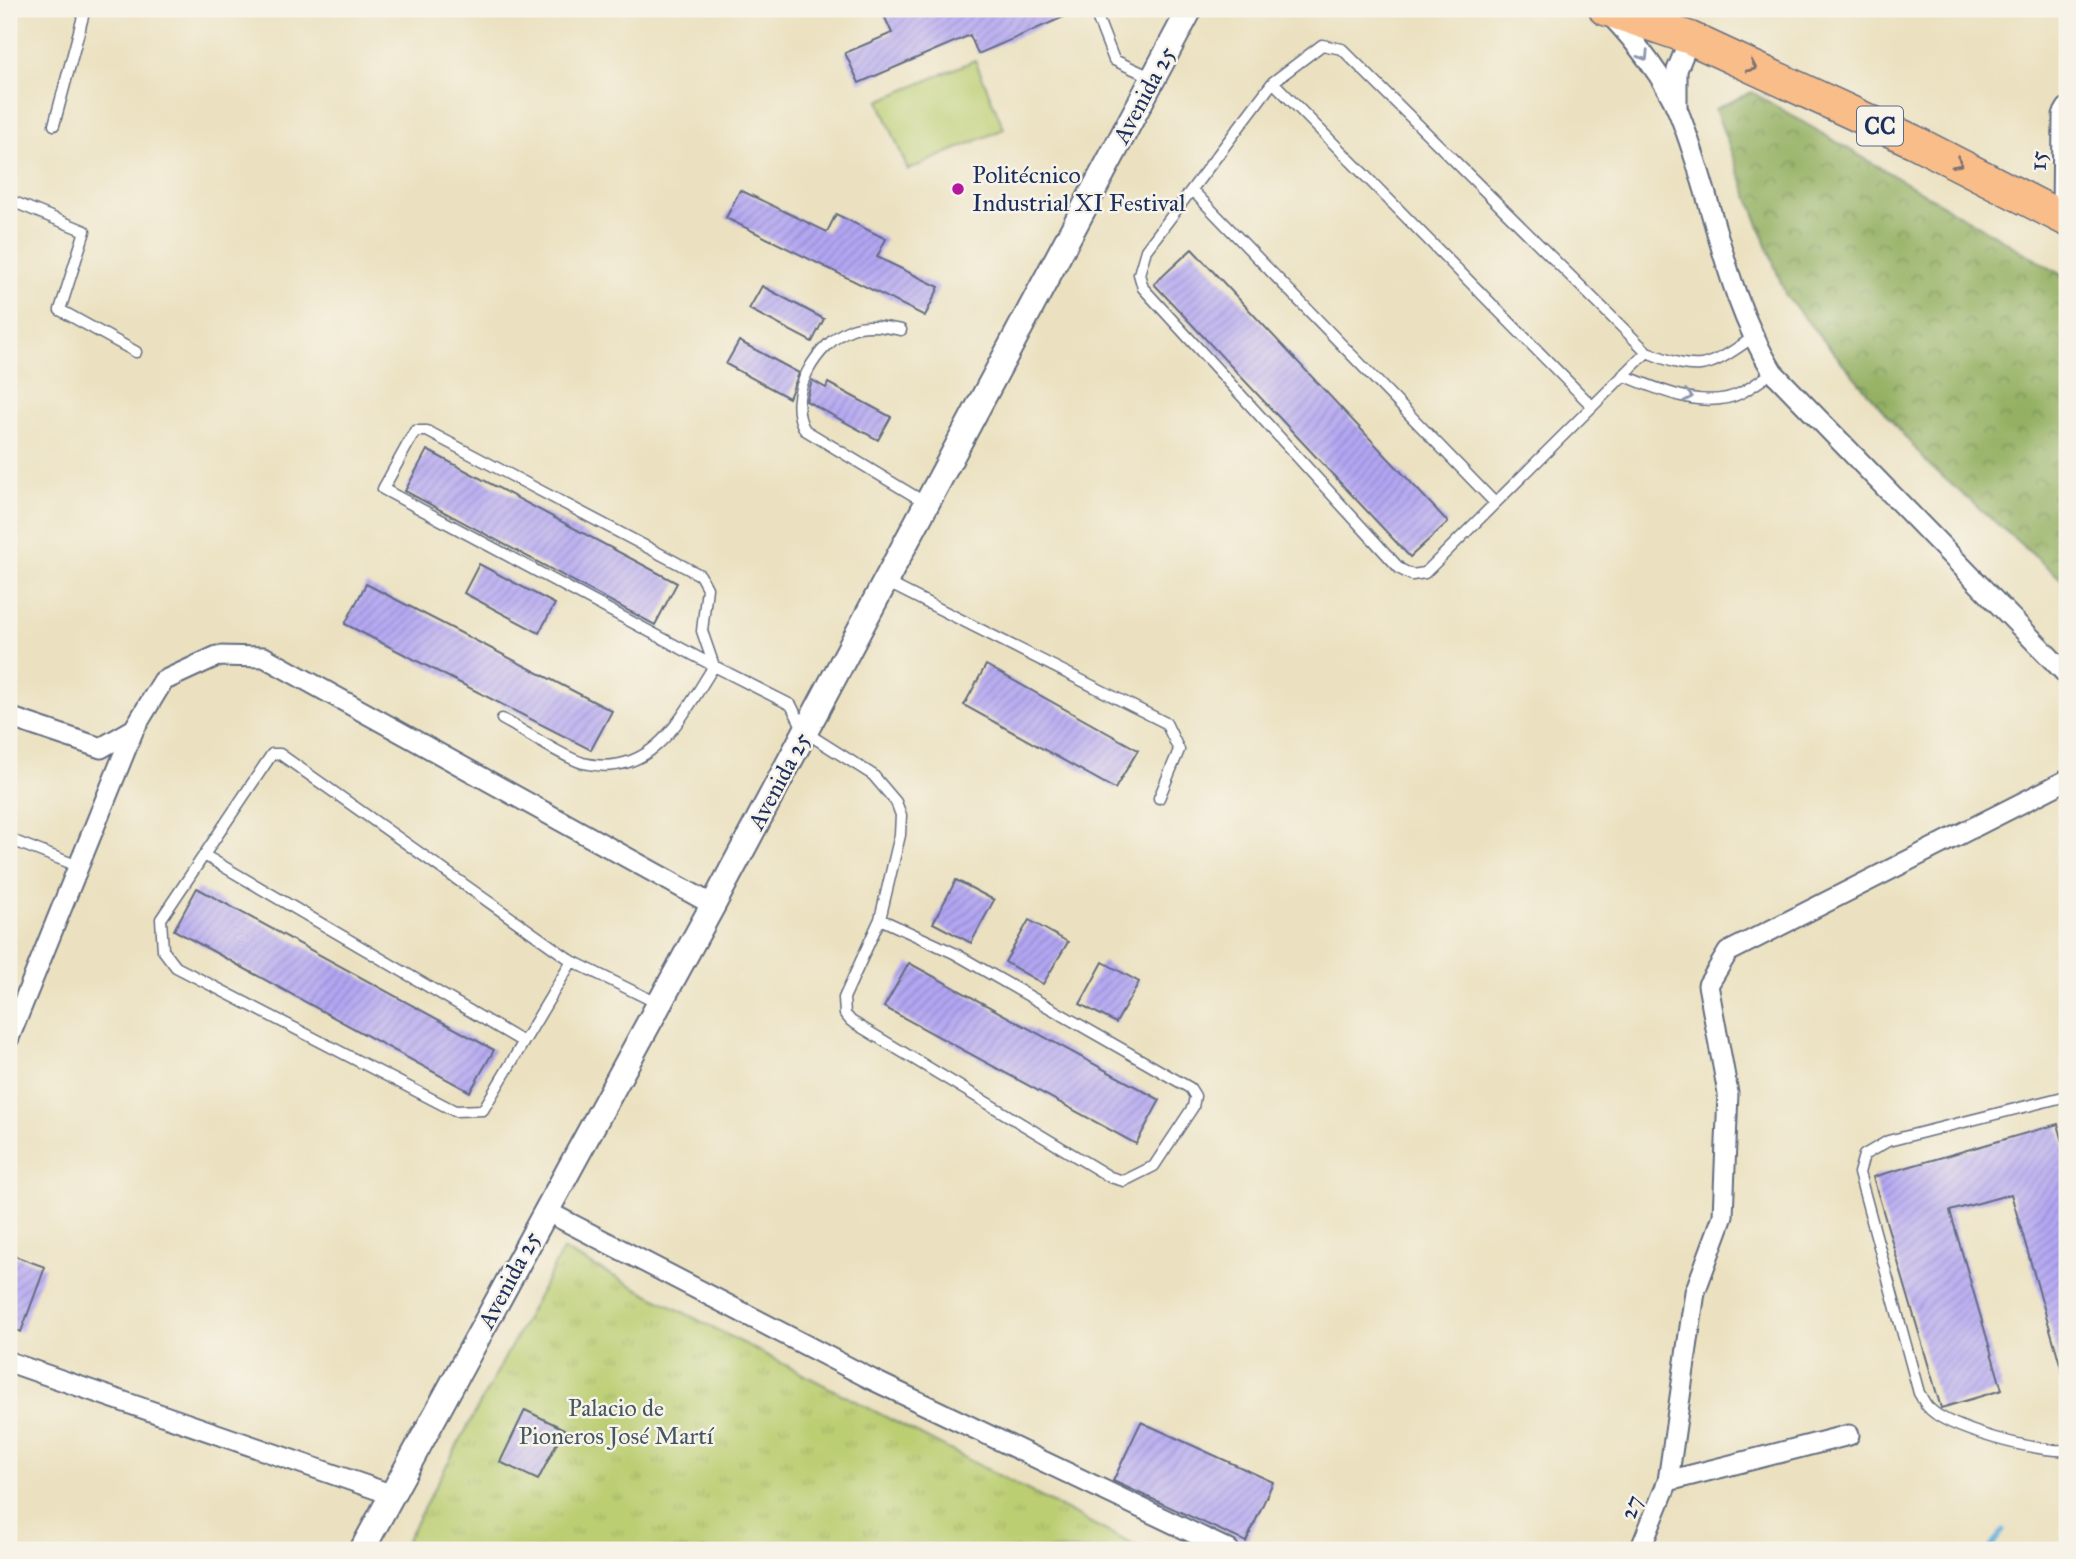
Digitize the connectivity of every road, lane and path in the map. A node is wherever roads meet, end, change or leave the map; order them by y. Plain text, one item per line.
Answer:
1 (85, 9) edge
2 (1094, 9) edge
3 (1190, 9) edge
4 (1604, 9) edge
5 (1690, 38) junction
6 (1153, 78) junction
7 (1273, 82) junction
8 (2067, 108) edge
9 (1677, 109) junction
10 (54, 125) dead end
11 (1192, 190) junction
12 (9, 200) edge
13 (2064, 218) edge
14 (901, 330) dead end
15 (1752, 338) junction
16 (136, 352) dead end
17 (1647, 352) junction
18 (1773, 372) junction
19 (1623, 375) junction
20 (1592, 406) junction
21 (927, 503) junction
22 (1495, 503) junction
23 (885, 582) junction
24 (714, 666) junction
25 (2067, 675) edge
26 (9, 717) edge
27 (502, 719) dead end
28 (134, 729) junction
29 (805, 732) junction
30 (2067, 780) edge
31 (1159, 798) dead end
32 (9, 839) edge
33 (204, 855) junction
34 (78, 866) junction
35 (713, 905) junction
36 (880, 919) junction
37 (572, 961) junction
38 (659, 1004) junction
39 (9, 1038) edge
40 (523, 1042) junction
41 (2067, 1096) edge
42 (546, 1211) junction
43 (9, 1362) edge
44 (1849, 1435) dead end
45 (2067, 1450) edge
46 (1668, 1481) junction
47 (393, 1495) junction
48 (362, 1550) edge
49 (1229, 1550) edge
50 (1640, 1550) edge

1 - 10 lane
2 - 6 lane
3 - 6 street, Avenida 25
4 - 5 main road, CC
4 -> 9 street
5 - 9 street
5 -> 13 main road, CC
6 - 21 street, Avenida 25
7 - 11 lane
7 - 17 lane
7 - 20 lane
8 - 13 street, 15
9 - 15 street
11 - 22 lane
11 - 22 lane
12 - 16 lane
14 - 21 lane
15 - 17 lane
15 - 18 street
17 - 19 lane
19 -> 18 lane
18 - 25 street
19 - 20 lane
20 - 22 lane
21 - 23 street, Avenida 25
23 - 29 street, Avenida 25
23 - 31 lane
24 - 24 lane
24 - 27 lane
24 - 29 lane
26 - 28 street
28 - 34 street
28 - 35 street
29 - 35 street, Avenida 25
29 - 36 lane
30 - 46 street, 27
32 - 34 lane
33 - 37 lane
33 - 40 lane
33 - 40 lane
34 - 39 street
35 - 38 street, Avenida 25
36 - 36 lane
37 - 38 lane
37 - 40 lane
38 - 42 street, Avenida 25
41 - 45 lane
42 - 47 street, Avenida 25
42 - 49 street
43 - 47 street
44 - 46 street
46 - 50 street, 27
47 - 48 street, Avenida 25

